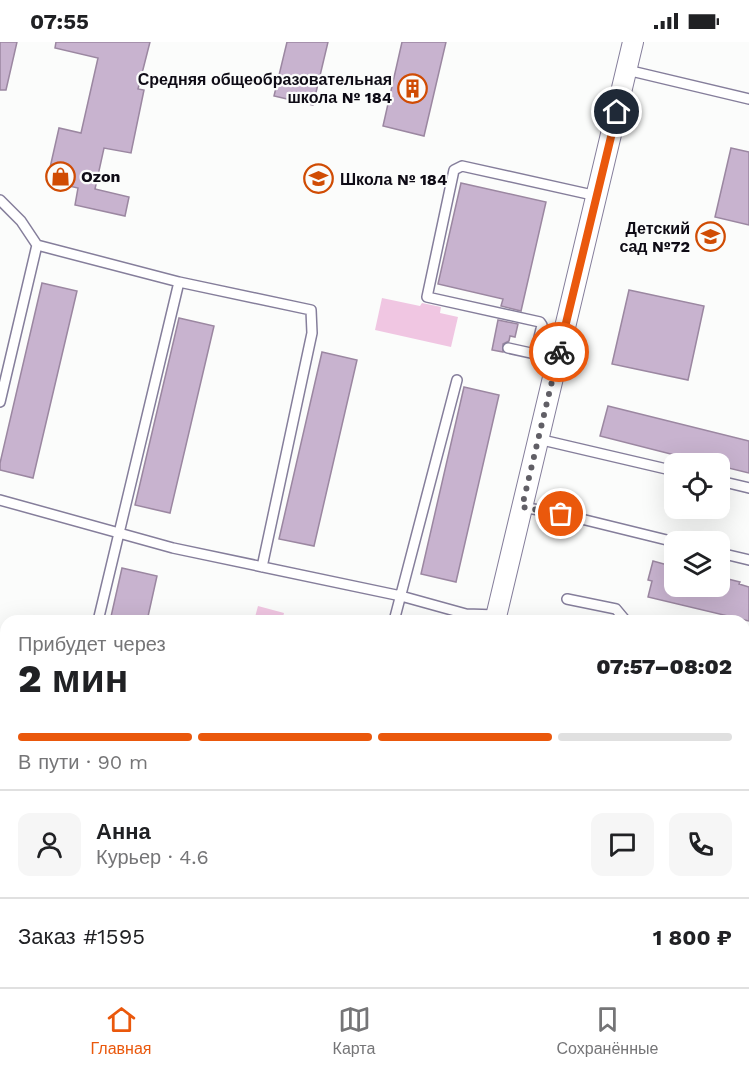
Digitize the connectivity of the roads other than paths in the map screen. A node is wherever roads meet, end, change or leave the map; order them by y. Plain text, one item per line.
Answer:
1 (633, 42) edge
2 (627, 70) junction
3 (749, 99) edge
4 (597, 196) junction
5 (0, 200) edge
6 (38, 245) junction
7 (179, 282) junction
8 (508, 348) dead end
9 (535, 354) junction
10 (558, 359) junction
11 (457, 380) dead end
12 (0, 402) edge
13 (538, 439) junction
14 (664, 468) edge
15 (730, 483) edge
16 (749, 488) edge
17 (0, 500) edge
18 (522, 507) junction
19 (120, 532) junction
20 (664, 539) edge
21 (730, 555) edge
22 (749, 560) edge
23 (262, 567) junction
24 (401, 596) junction
25 (567, 599) dead end
26 (100, 615) edge
27 (396, 615) edge
28 (474, 615) edge
29 (497, 615) edge
30 (621, 615) edge

1 - 2 street
2 - 3 lane
2 - 4 street
4 - 9 lane
4 - 10 street
5 - 6 lane
6 - 7 lane
6 - 12 lane
7 - 19 lane
7 - 23 lane
8 - 9 lane
9 - 10 lane
10 - 13 street
11 - 24 lane
13 - 14 lane
13 - 18 street
15 - 16 lane
17 - 19 lane
18 - 20 lane
18 - 29 street
19 - 23 lane
19 - 26 lane
21 - 22 lane
23 - 24 lane
24 - 27 lane
24 - 28 lane
25 - 30 lane

